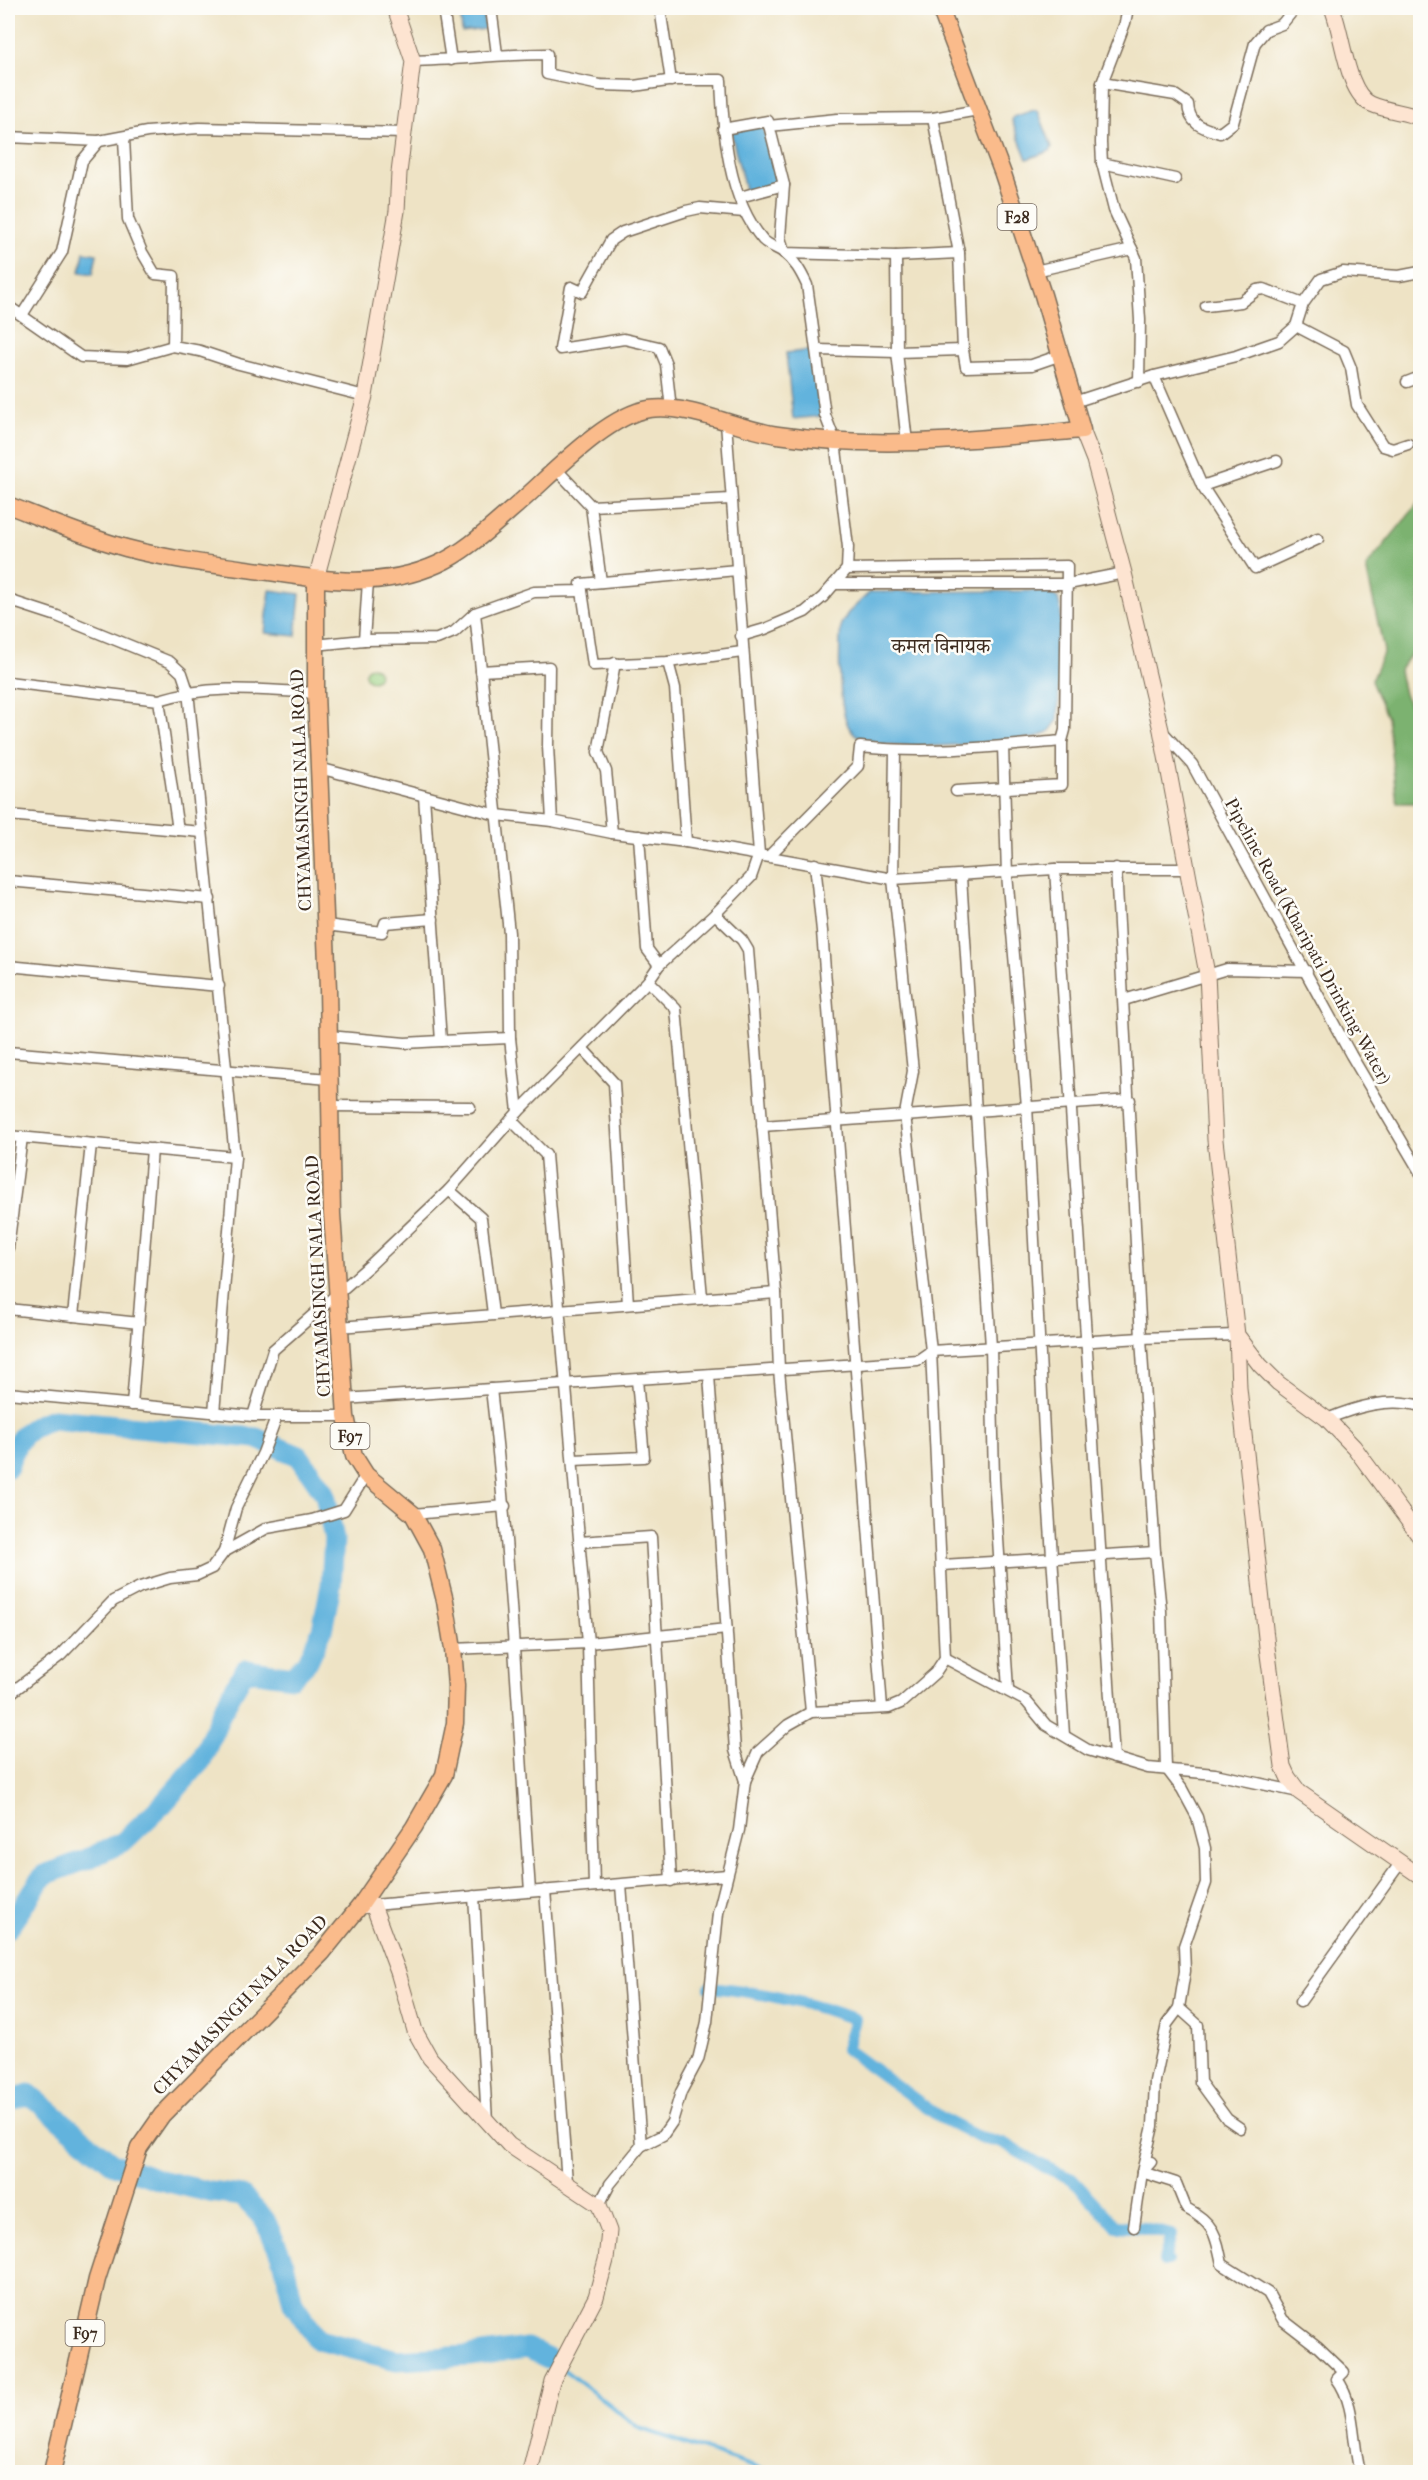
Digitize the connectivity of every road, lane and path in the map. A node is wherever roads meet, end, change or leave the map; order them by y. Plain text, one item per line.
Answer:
1 (396, 8) edge
2 (443, 8) edge
3 (491, 8) edge
4 (660, 8) edge
5 (940, 8) edge
6 (1128, 8) edge
7 (1295, 8) edge
8 (1332, 8) edge
9 (497, 54) junction
10 (451, 60) junction
11 (413, 62) junction
12 (671, 81) junction
13 (1102, 83) junction
14 (978, 110) junction
15 (933, 118) junction
16 (1420, 118) edge
17 (769, 126) junction
18 (723, 129) junction
19 (405, 133) junction
20 (8, 137) edge
21 (124, 138) junction
22 (99, 141) junction
23 (1102, 163) junction
24 (1174, 179) dead end
25 (784, 185) junction
26 (740, 197) junction
27 (744, 212) junction
28 (1132, 249) junction
29 (784, 253) junction
30 (959, 253) junction
31 (896, 256) junction
32 (1035, 271) junction
33 (1420, 273) edge
34 (1303, 304) junction
35 (8, 306) edge
36 (1206, 306) dead end
37 (22, 315) junction
38 (1296, 326) junction
39 (173, 346) junction
40 (817, 350) junction
41 (963, 350) junction
42 (897, 352) junction
43 (1060, 356) junction
44 (1154, 376) junction
45 (1420, 377) edge
46 (1139, 382) junction
47 (1407, 382) dead end
48 (365, 396) junction
49 (1074, 402) junction
50 (671, 409) junction
51 (726, 423) junction
52 (1082, 430) junction
53 (835, 441) junction
54 (907, 443) junction
55 (1407, 444) dead end
56 (1277, 461) dead end
57 (557, 470) junction
58 (1202, 486) junction
59 (731, 499) junction
60 (8, 505) edge
61 (591, 506) junction
62 (1318, 539) dead end
63 (847, 569) junction
64 (737, 570) junction
65 (1124, 573) junction
66 (316, 579) junction
67 (368, 581) junction
68 (601, 582) junction
69 (834, 584) junction
70 (1068, 584) junction
71 (582, 591) junction
72 (8, 600) edge
73 (475, 614) junction
74 (741, 636) junction
75 (364, 640) junction
76 (315, 645) junction
77 (742, 652) junction
78 (668, 662) junction
79 (615, 663) junction
80 (481, 671) junction
81 (8, 682) edge
82 (188, 691) junction
83 (316, 693) junction
84 (159, 700) junction
85 (1161, 730) junction
86 (1062, 741) junction
87 (1003, 746) junction
88 (896, 751) junction
89 (319, 768) junction
90 (1004, 788) junction
91 (956, 791) dead end
92 (424, 796) junction
93 (8, 815) edge
94 (497, 816) junction
95 (552, 820) junction
96 (178, 830) junction
97 (202, 831) junction
98 (612, 833) junction
99 (639, 836) junction
100 (686, 842) junction
101 (764, 855) junction
102 (815, 864) junction
103 (1116, 868) junction
104 (1055, 869) junction
105 (1188, 869) junction
106 (1007, 874) junction
107 (962, 877) junction
108 (893, 879) junction
109 (8, 881) edge
110 (210, 899) junction
111 (715, 914) junction
112 (434, 919) junction
113 (326, 925) junction
114 (659, 965) junction
115 (8, 966) edge
116 (1307, 971) junction
117 (1207, 974) junction
118 (648, 981) junction
119 (219, 986) junction
120 (1125, 1000) junction
121 (329, 1036) junction
122 (510, 1038) junction
123 (441, 1041) junction
124 (582, 1048) junction
125 (8, 1052) edge
126 (227, 1070) junction
127 (329, 1080) junction
128 (1130, 1100) junction
129 (1072, 1104) junction
130 (329, 1106) junction
131 (470, 1107) dead end
132 (1027, 1107) junction
133 (975, 1109) junction
134 (905, 1114) junction
135 (514, 1116) junction
136 (836, 1119) junction
137 (762, 1126) junction
138 (8, 1136) edge
139 (22, 1137) junction
140 (91, 1144) junction
141 (152, 1149) junction
142 (235, 1157) junction
143 (1420, 1172) edge
144 (449, 1190) junction
145 (8, 1248) edge
146 (776, 1293) junction
147 (336, 1294) junction
148 (702, 1297) junction
149 (628, 1304) junction
150 (8, 1309) edge
151 (560, 1309) junction
152 (493, 1314) junction
153 (73, 1316) junction
154 (139, 1323) junction
155 (339, 1327) junction
156 (1237, 1335) junction
157 (1141, 1338) junction
158 (1085, 1341) junction
159 (1039, 1344) junction
160 (991, 1347) junction
161 (931, 1351) junction
162 (856, 1364) junction
163 (779, 1370) junction
164 (709, 1375) junction
165 (637, 1380) junction
166 (567, 1384) junction
167 (491, 1389) junction
168 (8, 1394) edge
169 (344, 1399) junction
170 (132, 1406) junction
171 (1420, 1406) edge
172 (214, 1413) junction
173 (253, 1416) junction
174 (346, 1416) junction
175 (1327, 1419) junction
176 (274, 1423) junction
177 (573, 1460) junction
178 (366, 1475) junction
179 (505, 1506) junction
180 (413, 1515) junction
181 (1420, 1537) edge
182 (579, 1542) junction
183 (224, 1552) junction
184 (1155, 1552) junction
185 (1102, 1557) junction
186 (1054, 1558) junction
187 (1001, 1560) junction
188 (942, 1565) junction
189 (727, 1629) junction
190 (655, 1638) junction
191 (588, 1643) junction
192 (512, 1647) junction
193 (453, 1649) junction
194 (945, 1658) junction
195 (1008, 1689) junction
196 (8, 1695) edge
197 (882, 1708) junction
198 (811, 1712) junction
199 (1064, 1735) junction
200 (1114, 1758) junction
201 (1166, 1768) junction
202 (745, 1781) junction
203 (1299, 1792) junction
204 (1401, 1862) junction
205 (727, 1875) junction
206 (1420, 1876) edge
207 (671, 1881) junction
208 (621, 1885) junction
209 (594, 1886) junction
210 (545, 1890) junction
211 (530, 1891) junction
212 (474, 1896) junction
213 (367, 1905) junction
214 (1300, 2002) dead end
215 (1179, 2008) junction
216 (487, 2122) junction
217 (1240, 2128) dead end
218 (640, 2146) junction
219 (1151, 2162) dead end
220 (1142, 2172) junction
221 (567, 2182) junction
222 (599, 2205) junction
223 (1134, 2227) dead end
224 (52, 2472) edge
225 (530, 2472) edge
226 (1360, 2472) edge

1 - 11 main road
2 - 10 street
3 - 9 street
4 - 12 street
5 - 14 main road, F28
6 - 13 street
7 - 13 street
8 - 16 main road
9 - 10 street
9 - 12 street
10 - 11 street
11 - 19 main road
12 - 18 street
13 - 23 street
14 - 15 street
14 - 32 main road, F28
15 - 17 street
15 - 30 street
17 - 18 street
17 - 25 street
18 - 26 street
19 - 21 street
19 - 48 main road
20 - 22 street
21 - 22 street
21 - 39 street
22 - 37 street
23 - 24 street
23 - 28 street
25 - 26 street
25 - 29 street
26 - 27 street
27 - 29 street
27 - 50 street
28 - 32 street
28 - 46 street
29 - 31 street
29 - 40 street
30 - 31 street
30 - 41 street
31 - 42 street
32 - 43 main road, F28
33 - 34 street
34 - 36 street
34 - 38 street
35 - 37 street
37 - 39 street
38 - 44 street
38 - 55 street
39 - 48 street
40 - 42 street
40 - 53 street
41 - 42 street
41 - 43 street
42 - 54 street
43 - 49 main road, F28
44 - 46 street
44 - 58 street
45 - 47 street
46 - 49 street
48 - 66 main road
49 - 52 main road, F28
50 - 51 main road
50 - 57 main road
51 - 53 main road
51 - 59 street
52 - 54 main road
52 - 65 main road, F28
53 - 54 main road
53 - 63 street
56 - 58 street
57 - 61 street
57 - 67 main road
58 - 62 street
59 - 61 street
59 - 64 street
60 - 66 main road
61 - 68 street
63 - 69 street
63 - 70 street
64 - 68 street
64 - 74 street
65 - 70 street
65 - 85 main road, F28
66 - 67 main road
66 - 76 main road, CHYAMASINGH NALA ROAD / F97
67 - 75 street
68 - 71 street
69 - 70 street
69 - 74 street
70 - 86 street
71 - 73 street
71 - 79 street
72 - 82 street
73 - 75 street
73 - 80 street
74 - 77 street
75 - 76 street
76 - 83 main road, CHYAMASINGH NALA ROAD / F97
77 - 78 street
77 - 101 street
78 - 79 street
78 - 100 street
79 - 98 street
80 - 94 street
80 - 95 street
81 - 84 street
82 - 83 street
82 - 84 street
82 - 97 street
83 - 89 main road, CHYAMASINGH NALA ROAD / F97
84 - 96 street
85 - 105 main road, F28
85 - 116 street, Pipeline Road (Kharipati Drinking Water)
86 - 87 street
86 - 90 street
87 - 88 street
87 - 90 street
88 - 101 street
88 - 108 street
89 - 92 street
89 - 113 main road, CHYAMASINGH NALA ROAD / F97
90 - 91 street
90 - 106 street
92 - 94 street
92 - 112 street
93 - 96 street
94 - 95 street
94 - 122 street
95 - 98 street
96 - 97 street
97 - 110 street
98 - 99 street
99 - 100 street
99 - 114 street
100 - 101 street
101 - 102 street
101 - 111 street
102 - 108 street
102 - 136 street
103 - 104 street
103 - 105 street
103 - 120 street
104 - 106 street
104 - 129 street
105 - 117 main road, F28
106 - 107 street
106 - 132 street
107 - 108 street
107 - 133 street
108 - 134 street
109 - 110 street
110 - 119 street
111 - 114 street
111 - 137 street
112 - 113 street
112 - 123 street
113 - 121 main road, CHYAMASINGH NALA ROAD / F97
114 - 118 street
115 - 119 street
116 - 117 street
116 - 143 street, Pipeline Road (Kharipati Drinking Water)
117 - 120 street
117 - 156 main road, F28
118 - 124 street
118 - 148 street
119 - 126 street
120 - 128 street
121 - 123 street
121 - 127 main road, CHYAMASINGH NALA ROAD / F97
122 - 123 street
122 - 135 street
124 - 135 street
124 - 149 street
125 - 126 street
126 - 127 street
126 - 142 street
127 - 130 main road, CHYAMASINGH NALA ROAD / F97
128 - 129 street
128 - 157 street
129 - 132 street
129 - 158 street
130 - 131 street
130 - 147 main road, CHYAMASINGH NALA ROAD / F97
132 - 133 street
132 - 159 street
133 - 134 street
133 - 160 street
134 - 136 street
134 - 161 street
135 - 144 street
135 - 151 street
136 - 137 street
136 - 162 street
137 - 146 street
138 - 139 street
139 - 140 street
139 - 145 street
140 - 141 street
140 - 153 street
141 - 142 street
141 - 154 street
142 - 172 street
144 - 147 street
144 - 152 street
146 - 148 street
146 - 163 street
147 - 155 main road, CHYAMASINGH NALA ROAD / F97
147 - 173 street
148 - 149 street
149 - 151 street
150 - 153 street
151 - 152 street
151 - 166 street
152 - 155 street
153 - 154 street
154 - 170 street
155 - 169 main road, CHYAMASINGH NALA ROAD / F97
156 - 157 street
156 - 175 main road
156 - 203 main road
157 - 158 street
157 - 184 street
158 - 159 street
158 - 185 street
159 - 160 street
159 - 186 street
160 - 161 street
160 - 187 street
161 - 162 street
161 - 188 street
162 - 163 street
162 - 197 street
163 - 164 street
163 - 198 street
164 - 165 street
164 - 189 street
165 - 166 street
165 - 177 street
166 - 167 street
166 - 177 street
167 - 169 street
167 - 179 street
168 - 170 street
169 - 174 main road, CHYAMASINGH NALA ROAD / F97
170 - 172 street
171 - 175 street
172 - 173 street
173 - 176 street
174 - 176 street
174 - 178 main road, CHYAMASINGH NALA ROAD / F97
175 - 181 main road
176 - 183 street
177 - 182 street
178 - 180 main road, CHYAMASINGH NALA ROAD / F97
178 - 183 street
179 - 180 street
179 - 192 street
180 - 193 main road, CHYAMASINGH NALA ROAD / F97
182 - 190 street
182 - 191 street
183 - 196 street
184 - 185 street
184 - 201 street
185 - 186 street
185 - 200 street
186 - 187 street
186 - 199 street
187 - 188 street
187 - 195 street
188 - 194 street
189 - 190 street
189 - 202 street
190 - 191 street
190 - 207 street
191 - 192 street
191 - 209 street
192 - 193 street
192 - 211 street
193 - 213 main road, CHYAMASINGH NALA ROAD / F97
194 - 195 street
194 - 197 street
195 - 199 street
197 - 198 street
198 - 202 street
199 - 200 street
200 - 201 street
201 - 203 street
201 - 215 street
202 - 205 street
203 - 204 main road
204 - 206 main road
204 - 214 street
205 - 207 street
205 - 218 street
207 - 208 street
208 - 209 street
208 - 218 street
209 - 210 street
210 - 211 street
210 - 221 street
211 - 212 street
212 - 213 street
212 - 216 street
213 - 216 main road
213 - 224 main road, CHYAMASINGH NALA ROAD / F97
215 - 217 street
215 - 220 street
216 - 221 main road
218 - 222 street
219 - 220 street
220 - 223 street
220 - 226 street
221 - 222 main road
222 - 225 main road

